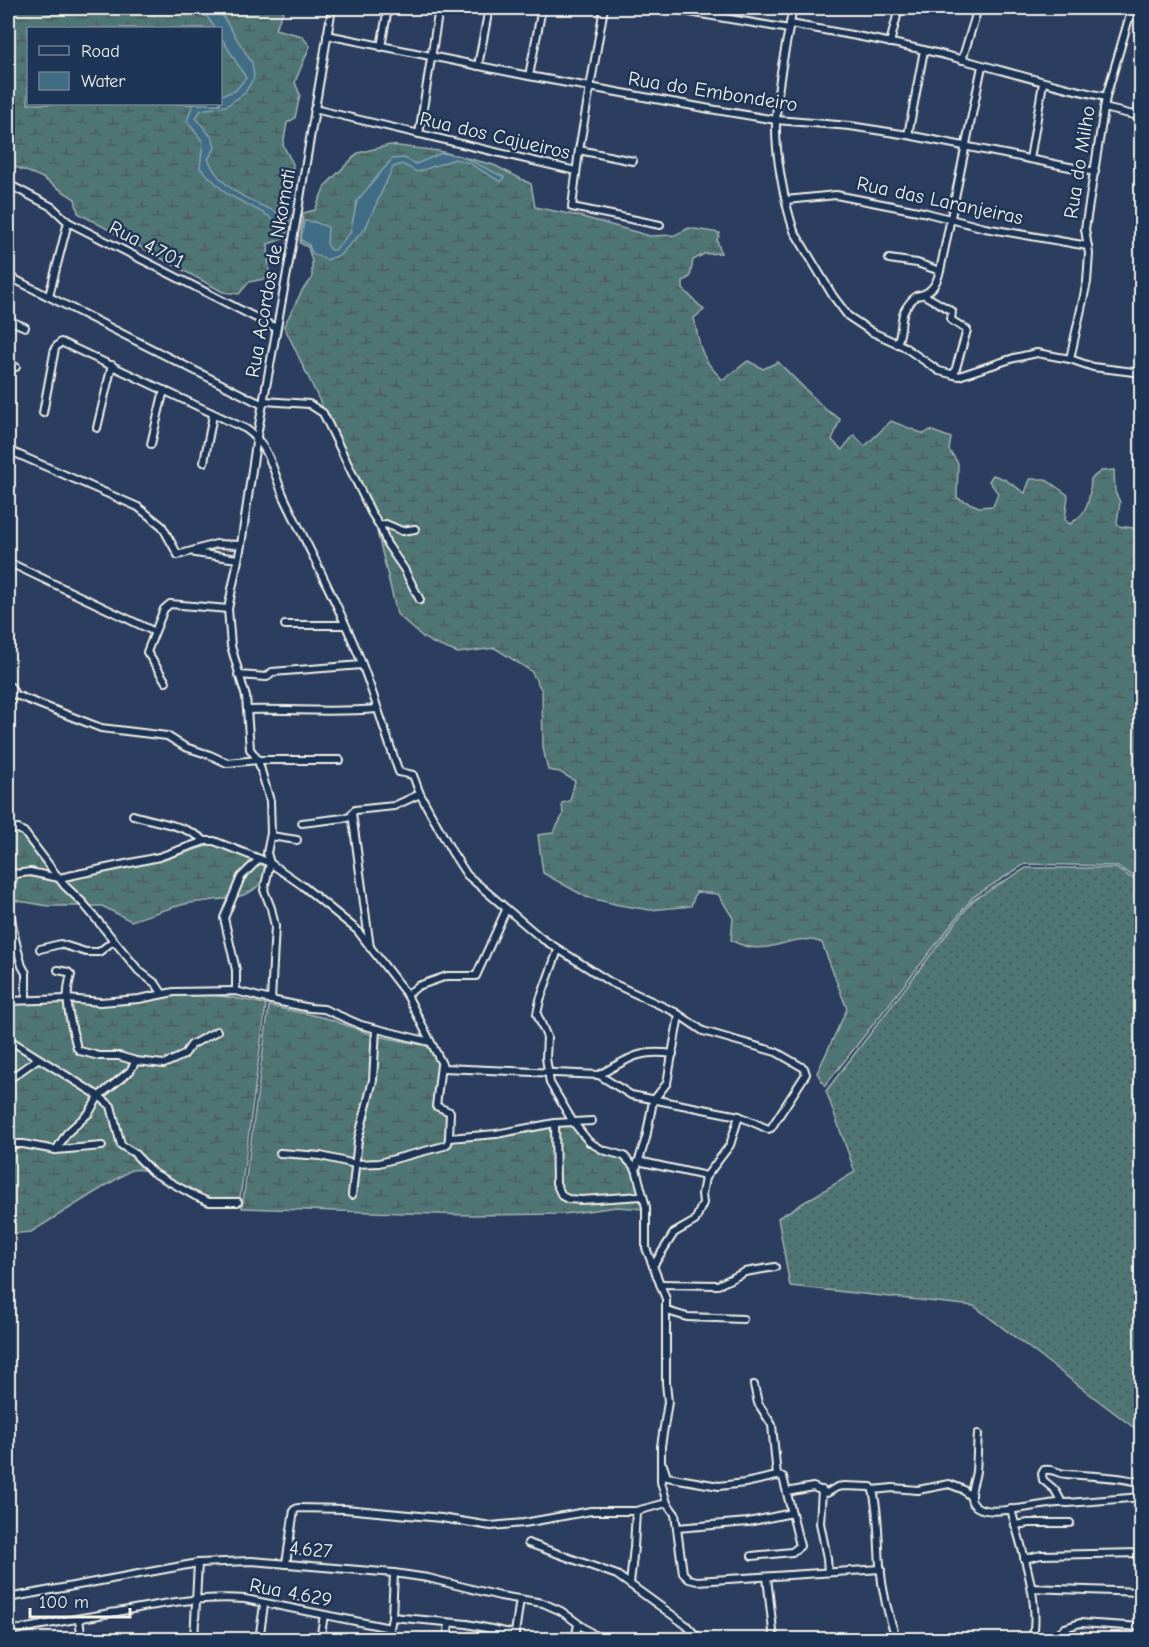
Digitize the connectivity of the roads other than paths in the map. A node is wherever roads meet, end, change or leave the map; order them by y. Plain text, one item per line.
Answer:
1 (332, 8) edge
2 (388, 8) edge
3 (439, 8) edge
4 (489, 8) edge
5 (542, 8) edge
6 (604, 8) edge
7 (666, 8) edge
8 (793, 8) edge
9 (899, 8) edge
10 (978, 8) edge
11 (1132, 8) edge
12 (790, 26) junction
13 (327, 34) junction
14 (890, 43) junction
15 (381, 47) junction
16 (924, 50) junction
17 (431, 57) junction
18 (962, 60) junction
19 (478, 66) junction
20 (982, 66) junction
21 (529, 76) junction
22 (1043, 83) junction
23 (591, 87) junction
24 (1106, 97) junction
25 (1104, 108) junction
26 (314, 109) junction
27 (1142, 117) edge
28 (776, 120) junction
29 (419, 134) junction
30 (908, 135) junction
31 (966, 146) junction
32 (579, 150) junction
33 (1030, 159) junction
34 (633, 161) dead end
35 (576, 171) junction
36 (1095, 172) junction
37 (8, 184) edge
38 (786, 200) junction
39 (949, 220) junction
40 (68, 222) junction
41 (660, 225) dead end
42 (1088, 246) junction
43 (889, 259) dead end
44 (940, 271) junction
45 (8, 276) edge
46 (924, 295) junction
47 (49, 297) junction
48 (8, 320) edge
49 (25, 327) dead end
50 (276, 328) junction
51 (897, 344) junction
52 (1142, 358) edge
53 (1070, 359) junction
54 (8, 364) edge
55 (112, 365) junction
56 (16, 367) dead end
57 (1140, 373) edge
58 (954, 375) junction
59 (164, 390) junction
60 (264, 403) junction
61 (43, 413) dead end
62 (213, 415) junction
63 (97, 428) dead end
64 (257, 436) junction
65 (151, 444) dead end
66 (8, 450) edge
67 (204, 462) dead end
68 (380, 526) junction
69 (415, 529) dead end
70 (241, 545) junction
71 (191, 553) junction
72 (238, 558) junction
73 (8, 562) edge
74 (420, 600) dead end
75 (228, 609) junction
76 (285, 625) dead end
77 (345, 625) junction
78 (153, 631) junction
79 (362, 665) junction
80 (238, 675) junction
81 (166, 682) dead end
82 (11, 687) dead end
83 (377, 709) junction
84 (248, 710) junction
85 (258, 760) junction
86 (340, 760) dead end
87 (420, 794) junction
88 (133, 815) dead end
89 (352, 816) junction
90 (302, 824) dead end
91 (8, 830) edge
92 (271, 836) junction
93 (297, 840) dead end
94 (205, 841) junction
95 (259, 859) junction
96 (270, 862) junction
97 (15, 873) junction
98 (8, 875) edge
99 (59, 878) junction
100 (506, 910) junction
101 (114, 941) junction
102 (370, 948) junction
103 (40, 949) dead end
104 (558, 950) junction
105 (58, 970) dead end
106 (236, 991) junction
107 (162, 993) junction
108 (407, 995) junction
109 (68, 999) junction
110 (26, 1000) junction
111 (271, 1000) junction
112 (8, 1001) edge
113 (679, 1015) junction
114 (376, 1029) junction
115 (217, 1031) dead end
116 (8, 1039) edge
117 (430, 1042) junction
118 (673, 1054) junction
119 (39, 1059) junction
120 (136, 1061) junction
121 (441, 1065) junction
122 (547, 1073) junction
123 (599, 1075) junction
124 (8, 1080) edge
125 (99, 1096) junction
126 (653, 1101) junction
127 (739, 1116) junction
128 (592, 1121) dead end
129 (573, 1122) junction
130 (555, 1123) junction
131 (449, 1138) junction
132 (8, 1144) edge
133 (102, 1146) dead end
134 (56, 1150) junction
135 (279, 1152) dead end
136 (638, 1161) junction
137 (355, 1164) junction
138 (636, 1169) junction
139 (706, 1176) junction
140 (352, 1195) dead end
141 (642, 1196) junction
142 (238, 1202) dead end
143 (653, 1266) junction
144 (775, 1267) dead end
145 (660, 1284) junction
146 (667, 1311) junction
147 (743, 1319) dead end
148 (754, 1385) dead end
149 (978, 1434) dead end
150 (662, 1446) junction
151 (777, 1476) junction
152 (1142, 1483) edge
153 (822, 1490) junction
154 (873, 1490) junction
155 (787, 1492) junction
156 (971, 1497) junction
157 (1142, 1497) edge
158 (1061, 1501) junction
159 (667, 1503) junction
160 (1011, 1509) junction
161 (636, 1511) junction
162 (792, 1513) junction
163 (1070, 1523) dead end
164 (1015, 1526) junction
165 (677, 1528) junction
166 (528, 1543) dead end
167 (1142, 1553) edge
168 (752, 1556) dead end
169 (1024, 1559) junction
170 (198, 1563) junction
171 (286, 1564) junction
172 (881, 1569) junction
173 (828, 1572) junction
174 (394, 1573) junction
175 (767, 1577) junction
176 (630, 1584) junction
177 (1030, 1588) junction
178 (1142, 1592) edge
179 (8, 1598) edge
180 (196, 1599) junction
181 (520, 1599) junction
182 (264, 1605) junction
183 (324, 1615) junction
184 (392, 1617) junction
185 (79, 1619) junction
186 (449, 1623) junction
187 (578, 1624) junction
188 (1142, 1627) edge
189 (390, 1628) junction
190 (8, 1630) edge
191 (515, 1637) edge
192 (82, 1640) edge
193 (194, 1640) edge
194 (259, 1640) edge
195 (320, 1640) edge
196 (388, 1640) edge
197 (447, 1640) edge
198 (575, 1640) edge
199 (601, 1640) edge
200 (700, 1640) edge
201 (774, 1640) edge
202 (897, 1640) edge
203 (1032, 1640) edge
204 (1049, 1640) edge

1 - 13 street, Rua Acordos de Nkomati
2 - 15 street
3 - 17 street
4 - 19 street
5 - 21 street
6 - 23 street, Rua dos Cajueiros
7 - 12 street
8 - 12 street
9 - 14 street
10 - 18 street
11 - 24 street, Rua do Milho
12 - 14 street
12 - 28 street
13 - 15 street, Rua do Embondeiro
13 - 26 street, Rua Acordos de Nkomati
14 - 16 street
15 - 17 street, Rua do Embondeiro
16 - 18 street
16 - 30 street
17 - 19 street, Rua do Embondeiro
17 - 29 street
18 - 20 street
19 - 21 street, Rua do Embondeiro
20 - 22 street
20 - 31 street
21 - 23 street, Rua do Embondeiro
22 - 24 street
22 - 33 street
23 - 28 street, Rua do Embondeiro
23 - 32 street, Rua dos Cajueiros
24 - 25 street, Rua do Milho
25 - 27 street
25 - 36 street, Rua do Milho
26 - 29 street, Rua dos Cajueiros
26 - 50 street, Rua Acordos de Nkomati
28 - 30 street, Rua do Embondeiro
28 - 38 street
29 - 35 street, Rua dos Cajueiros
30 - 31 street, Rua do Embondeiro
31 - 33 street, Rua do Embondeiro
31 - 39 street
32 - 34 street
32 - 35 street, Rua dos Cajueiros
33 - 36 street, Rua do Embondeiro
35 - 41 street
36 - 42 street, Rua do Milho
37 - 40 street, Rua 4.701
38 - 39 street, Rua das Laranjeiras
38 - 51 street
39 - 42 street, Rua das Laranjeiras
39 - 44 street
40 - 47 street
40 - 50 street, Rua 4.701
42 - 53 street, Rua do Milho
43 - 44 street
44 - 46 street
45 - 47 street
46 - 51 street
46 - 58 street
47 - 60 street
48 - 49 street
50 - 60 street, Rua Acordos de Nkomati
51 - 58 street
52 - 57 street
53 - 57 street
53 - 58 street
54 - 56 street
55 - 59 street
55 - 61 street
55 - 63 street
59 - 62 street
59 - 65 street
60 - 64 street, Rua Acordos de Nkomati
60 - 68 street
62 - 64 street
62 - 67 street
64 - 70 street, Rua Acordos de Nkomati
64 - 77 street
66 - 71 street
68 - 69 street
68 - 74 street
70 - 71 street
70 - 72 street, Rua Acordos de Nkomati
71 - 72 street
72 - 75 street, Rua Acordos de Nkomati
73 - 78 street
75 - 78 street
75 - 80 street, Rua Acordos de Nkomati
76 - 77 street
77 - 79 street
78 - 81 street
79 - 80 street
79 - 83 street
80 - 84 street, Rua Acordos de Nkomati
82 - 85 street
83 - 84 street
83 - 87 street
84 - 85 street, Rua Acordos de Nkomati
85 - 86 street
85 - 92 street, Rua Acordos de Nkomati
87 - 89 street
87 - 100 street
88 - 94 street
89 - 90 street
89 - 102 street
91 - 99 street
92 - 93 street
92 - 96 street, Rua Acordos de Nkomati
94 - 95 street
94 - 99 street
95 - 96 street
95 - 106 street
96 - 102 street
96 - 111 street, Rua Acordos de Nkomati
97 - 98 street
97 - 99 street
97 - 110 street
99 - 101 street
100 - 104 street
100 - 108 street
101 - 103 street
101 - 107 street
102 - 108 street
104 - 113 street
104 - 122 street
105 - 109 street
106 - 107 street
106 - 111 street
107 - 109 street
108 - 117 street
109 - 110 street
109 - 120 street
110 - 112 street
111 - 114 street
113 - 118 street
113 - 127 street
114 - 117 street
114 - 137 street
115 - 120 street
116 - 119 street
117 - 121 street
118 - 123 street
118 - 126 street
119 - 124 street
119 - 125 street
120 - 125 street
121 - 122 street
121 - 131 street
122 - 123 street
122 - 129 street
123 - 126 street
125 - 134 street
125 - 142 street
126 - 127 street
126 - 136 street
127 - 139 street
128 - 129 street
129 - 130 street
129 - 138 street
130 - 131 street
130 - 141 street
131 - 137 street
132 - 134 street
133 - 134 street
135 - 137 street
136 - 138 street
136 - 139 street
137 - 140 street
138 - 141 street
139 - 143 street
141 - 143 street
143 - 145 street
144 - 145 street
145 - 146 street
146 - 147 street
146 - 150 street
148 - 151 street
149 - 156 street
150 - 151 street
150 - 159 street
151 - 155 street
152 - 158 street
153 - 154 street
153 - 155 street
153 - 173 street
154 - 156 street
154 - 172 street
155 - 162 street
156 - 160 street
157 - 158 street
158 - 160 street
159 - 161 street
159 - 165 street
160 - 164 street
161 - 171 street
161 - 176 street
162 - 165 street
162 - 168 street
163 - 164 street
164 - 169 street
165 - 175 street
166 - 176 street
167 - 169 street
169 - 177 street
170 - 171 street, 4.627
170 - 179 street, 4.627
170 - 180 street
171 - 174 street, 4.627
172 - 173 street
172 - 202 street
173 - 175 street
174 - 181 street, 4.627
174 - 184 street
175 - 201 street
176 - 200 street
177 - 178 street
177 - 203 street
180 - 182 street, Rua 4.629
180 - 185 street, Rua 4.629
180 - 193 street
181 - 187 street, 4.627
181 - 191 street
182 - 183 street, Rua 4.629
182 - 194 street
183 - 189 street, Rua 4.629
183 - 195 street
184 - 186 street
184 - 189 street
185 - 190 street, Rua 4.629
185 - 192 street
186 - 191 street
186 - 197 street
187 - 198 street
187 - 199 street, 4.627
188 - 204 street
189 - 196 street

